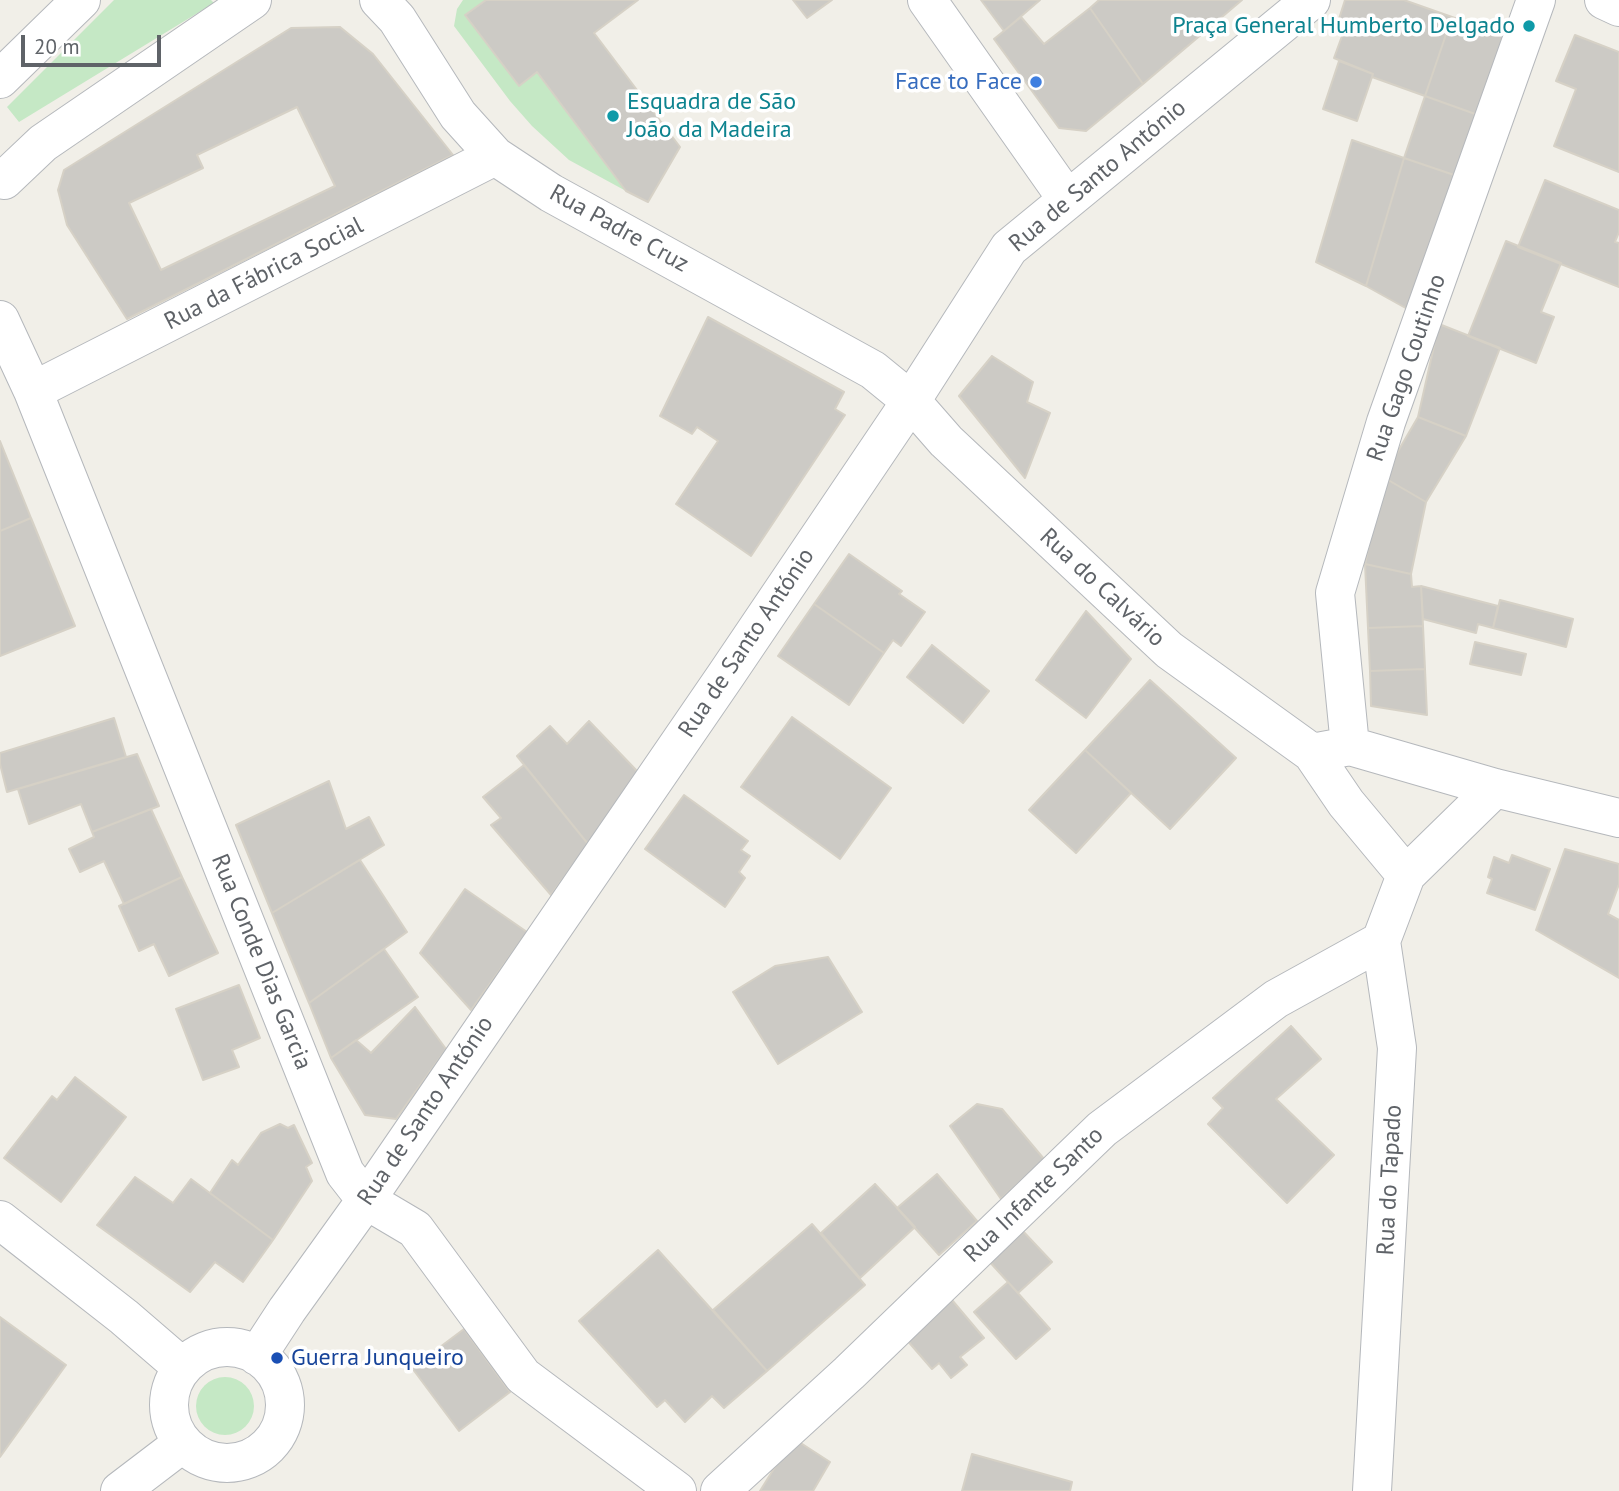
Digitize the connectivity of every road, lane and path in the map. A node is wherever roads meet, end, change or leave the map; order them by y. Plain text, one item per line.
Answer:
1 (81, 0) edge
2 (253, 0) edge
3 (379, 0) edge
4 (927, 0) edge
5 (1311, 0) edge
6 (1536, 0) edge
7 (1604, 0) edge
8 (1619, 7) edge
9 (0, 79) edge
10 (495, 156) junction
11 (1, 176) edge
12 (1067, 199) junction
13 (0, 320) edge
14 (33, 391) junction
15 (911, 401) junction
16 (1350, 746) junction
17 (1312, 753) junction
18 (1496, 788) junction
19 (1619, 818) edge
20 (1406, 875) junction
21 (1381, 941) junction
22 (366, 1200) junction
23 (0, 1220) edge
24 (257, 1356) junction
25 (182, 1367) junction
26 (183, 1443) junction
27 (250, 1476) edge
28 (121, 1491) edge
29 (677, 1491) edge
30 (720, 1491) edge
31 (1372, 1491) edge

1 - 9 street
2 - 11 street
3 - 10 street, Rua Padre Cruz
4 - 12 street
5 - 12 street, Rua de Santo António
6 - 16 street, Rua Gago Coutinho
7 - 8 street
10 - 14 street, Rua da Fábrica Social
10 - 15 street, Rua Padre Cruz
12 - 15 street, Rua de Santo António
13 - 14 street, Rua Conde Dias Garcia
14 - 22 street, Rua Conde Dias Garcia
15 - 17 street, Rua do Calvário
15 - 22 street, Rua de Santo António
16 - 17 street
16 - 18 street
17 - 20 street, Rua do Calvário
18 - 19 street
18 - 20 street
20 - 21 street, Rua do Tapado
21 - 30 street, Rua Infante Santo
21 - 31 street, Rua do Tapado
22 - 24 street, Rua de Santo António
22 - 29 street, Rua Conde Dias Garcia
23 - 25 street
24 - 25 street
24 - 27 street
25 - 26 street
26 - 27 street
26 - 28 street

